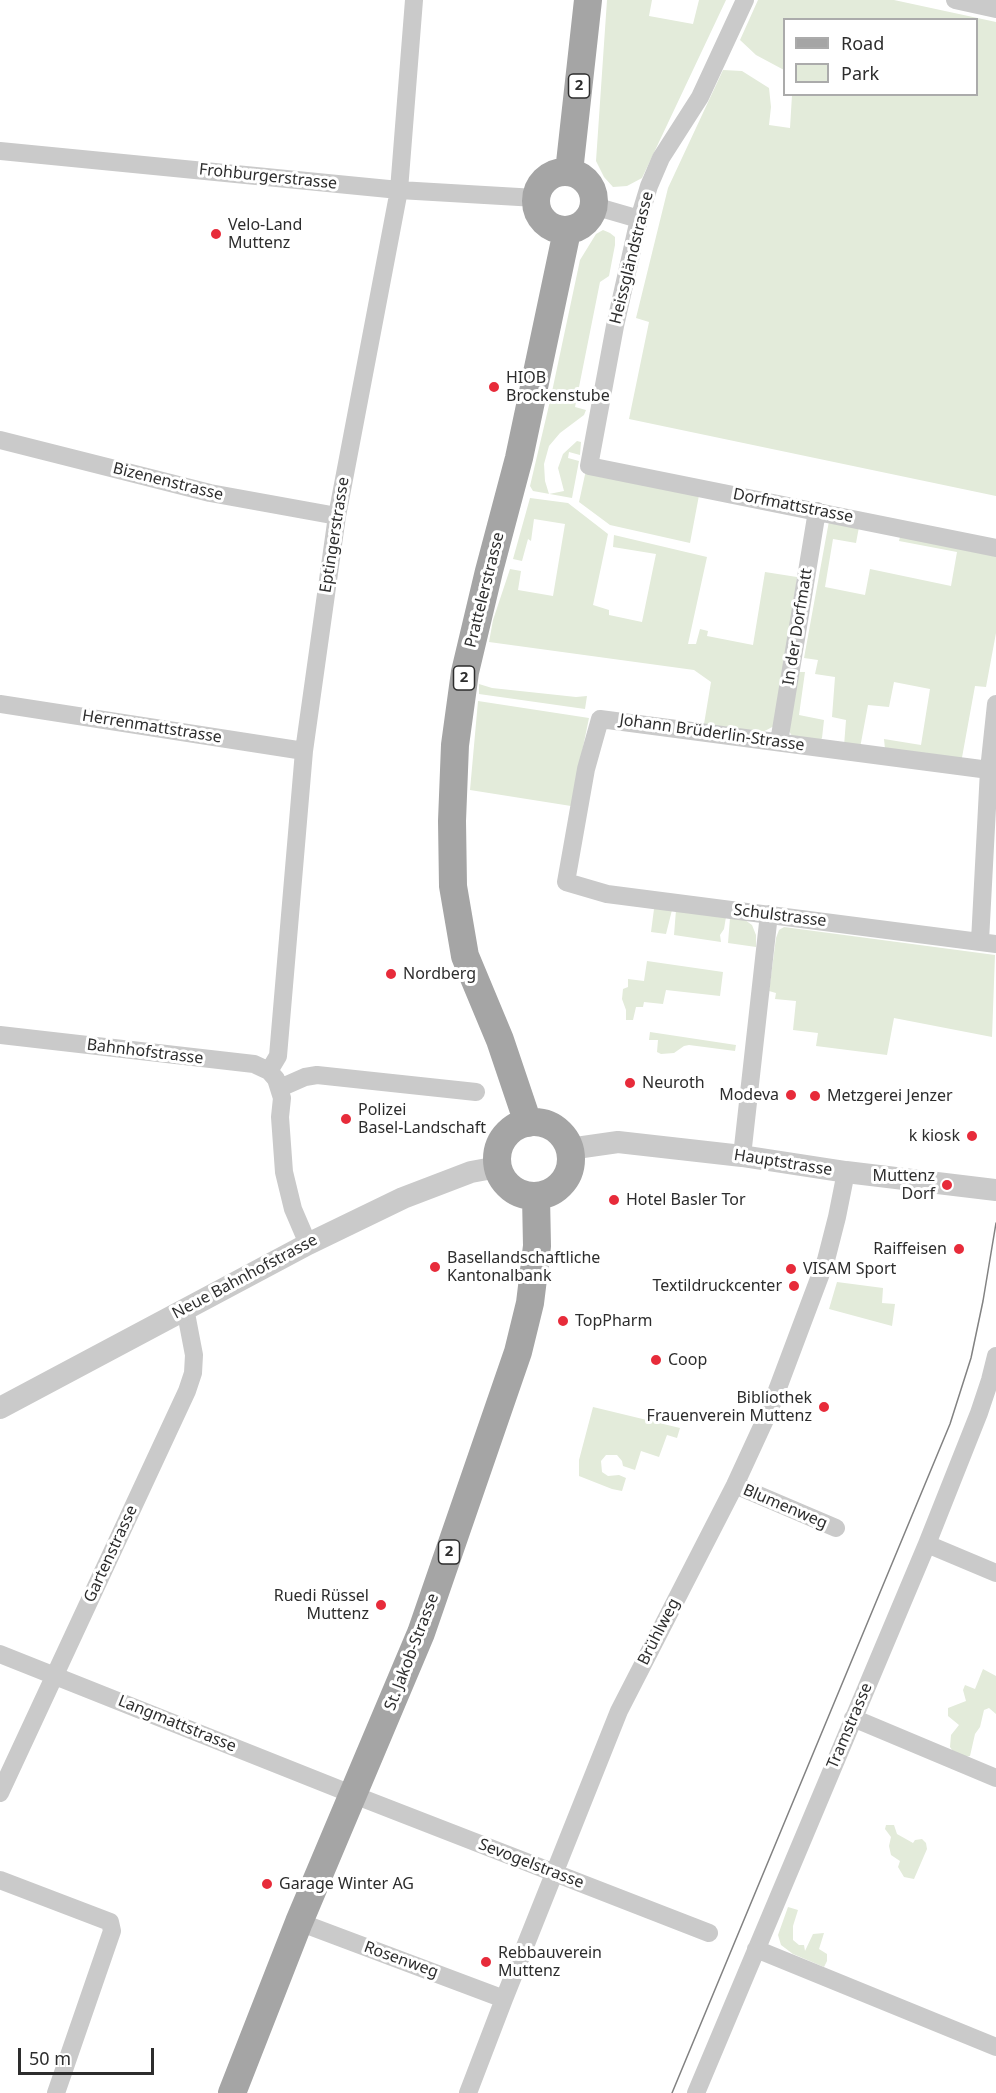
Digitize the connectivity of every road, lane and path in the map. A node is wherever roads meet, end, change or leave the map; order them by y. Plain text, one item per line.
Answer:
1 (414, 0) edge
2 (588, 0) edge
3 (745, 0) edge
4 (954, 0) edge
5 (996, 9) edge
6 (0, 151) edge
7 (569, 172) junction
8 (399, 190) junction
9 (536, 198) junction
10 (594, 206) junction
11 (639, 219) junction
12 (567, 231) junction
13 (0, 440) edge
14 (589, 466) joint
15 (817, 511) junction
16 (337, 516) junction
17 (996, 548) edge
18 (0, 704) edge
19 (996, 704) edge
20 (779, 742) junction
21 (304, 751) junction
22 (989, 770) junction
23 (566, 882) joint
24 (769, 914) junction
25 (988, 943) edge
26 (0, 1035) edge
27 (269, 1071) junction
28 (280, 1088) junction
29 (476, 1092) dead end
30 (528, 1123) junction
31 (569, 1149) junction
32 (742, 1156) junction
33 (498, 1167) junction
34 (846, 1172) junction
35 (996, 1190) edge
36 (536, 1196) junction
37 (308, 1244) junction
38 (185, 1308) junction
39 (996, 1356) edge
40 (993, 1381) edge
41 (0, 1408) edge
42 (735, 1485) junction
43 (836, 1528) dead end
44 (927, 1544) junction
45 (996, 1573) edge
46 (0, 1654) edge
47 (54, 1675) junction
48 (853, 1718) junction
49 (996, 1778) edge
50 (0, 1793) edge
51 (354, 1795) junction
52 (554, 1872) junction
53 (0, 1880) edge
54 (299, 1922) junction
55 (709, 1933) dead end
56 (756, 1949) junction
57 (504, 1999) junction
58 (996, 2047) edge
59 (56, 2093) edge
60 (232, 2093) edge
61 (468, 2093) edge
62 (696, 2093) edge

1 - 8 street, Eptingerstrasse
2 - 7 main road, 2
3 - 11 street, Heissgländstrasse
4 - 5 street
6 - 8 street, Frohburgerstrasse
7 - 9 main road
7 - 10 main road
8 - 9 street, Frohburgerstrasse
8 - 16 street, Eptingerstrasse
9 - 12 main road
10 - 11 street
10 - 12 main road
11 - 14 street, Heissgländstrasse
12 - 30 main road, Prattelerstrasse / 2
13 - 16 street, Bizenenstrasse
14 - 15 street, Dorfmattstrasse
15 - 17 street, Dorfmattstrasse
15 - 20 street, In der Dorfmatt
16 - 21 street, Eptingerstrasse
18 - 21 street, Herrenmattstrasse
19 - 22 street
20 - 22 street, Johann Brüderlin-Strasse
20 - 23 street, Johann Brüderlin-Strasse
21 - 27 street, Eptingerstrasse
22 - 25 street
23 - 24 street, Schulstrasse
24 - 25 street, Schulstrasse
24 - 32 street
26 - 27 street, Bahnhofstrasse
27 - 28 street
28 - 29 street
28 - 37 street
30 - 31 main road
30 - 33 main road
31 - 32 street, Hauptstrasse
31 - 36 main road
32 - 34 street, Hauptstrasse
33 - 36 main road
33 - 37 street, Neue Bahnhofstrasse
34 - 35 street, Hauptstrasse
34 - 42 street, Brühlweg
36 - 51 main road, St. Jakob-Strasse / 2
37 - 38 street, Neue Bahnhofstrasse
38 - 41 street, Neue Bahnhofstrasse
38 - 47 street, Gartenstrasse
39 - 40 street, Tramstrasse
40 - 44 street, Tramstrasse
42 - 43 street, Blumenweg
42 - 52 street, Brühlweg
44 - 45 street
44 - 48 street, Tramstrasse
46 - 47 street, Langmattstrasse
47 - 50 street, Gartenstrasse
47 - 51 street, Langmattstrasse
48 - 49 street
48 - 56 street, Tramstrasse
51 - 52 street, Sevogelstrasse
51 - 54 main road, St. Jakob-Strasse / 2
52 - 55 street, Sevogelstrasse
52 - 57 street, Brühlweg
53 - 59 street
54 - 57 street, Rosenweg
54 - 60 main road, St. Jakob-Strasse / 2
56 - 58 street
56 - 62 street, Tramstrasse
57 - 61 street, Brühlweg

